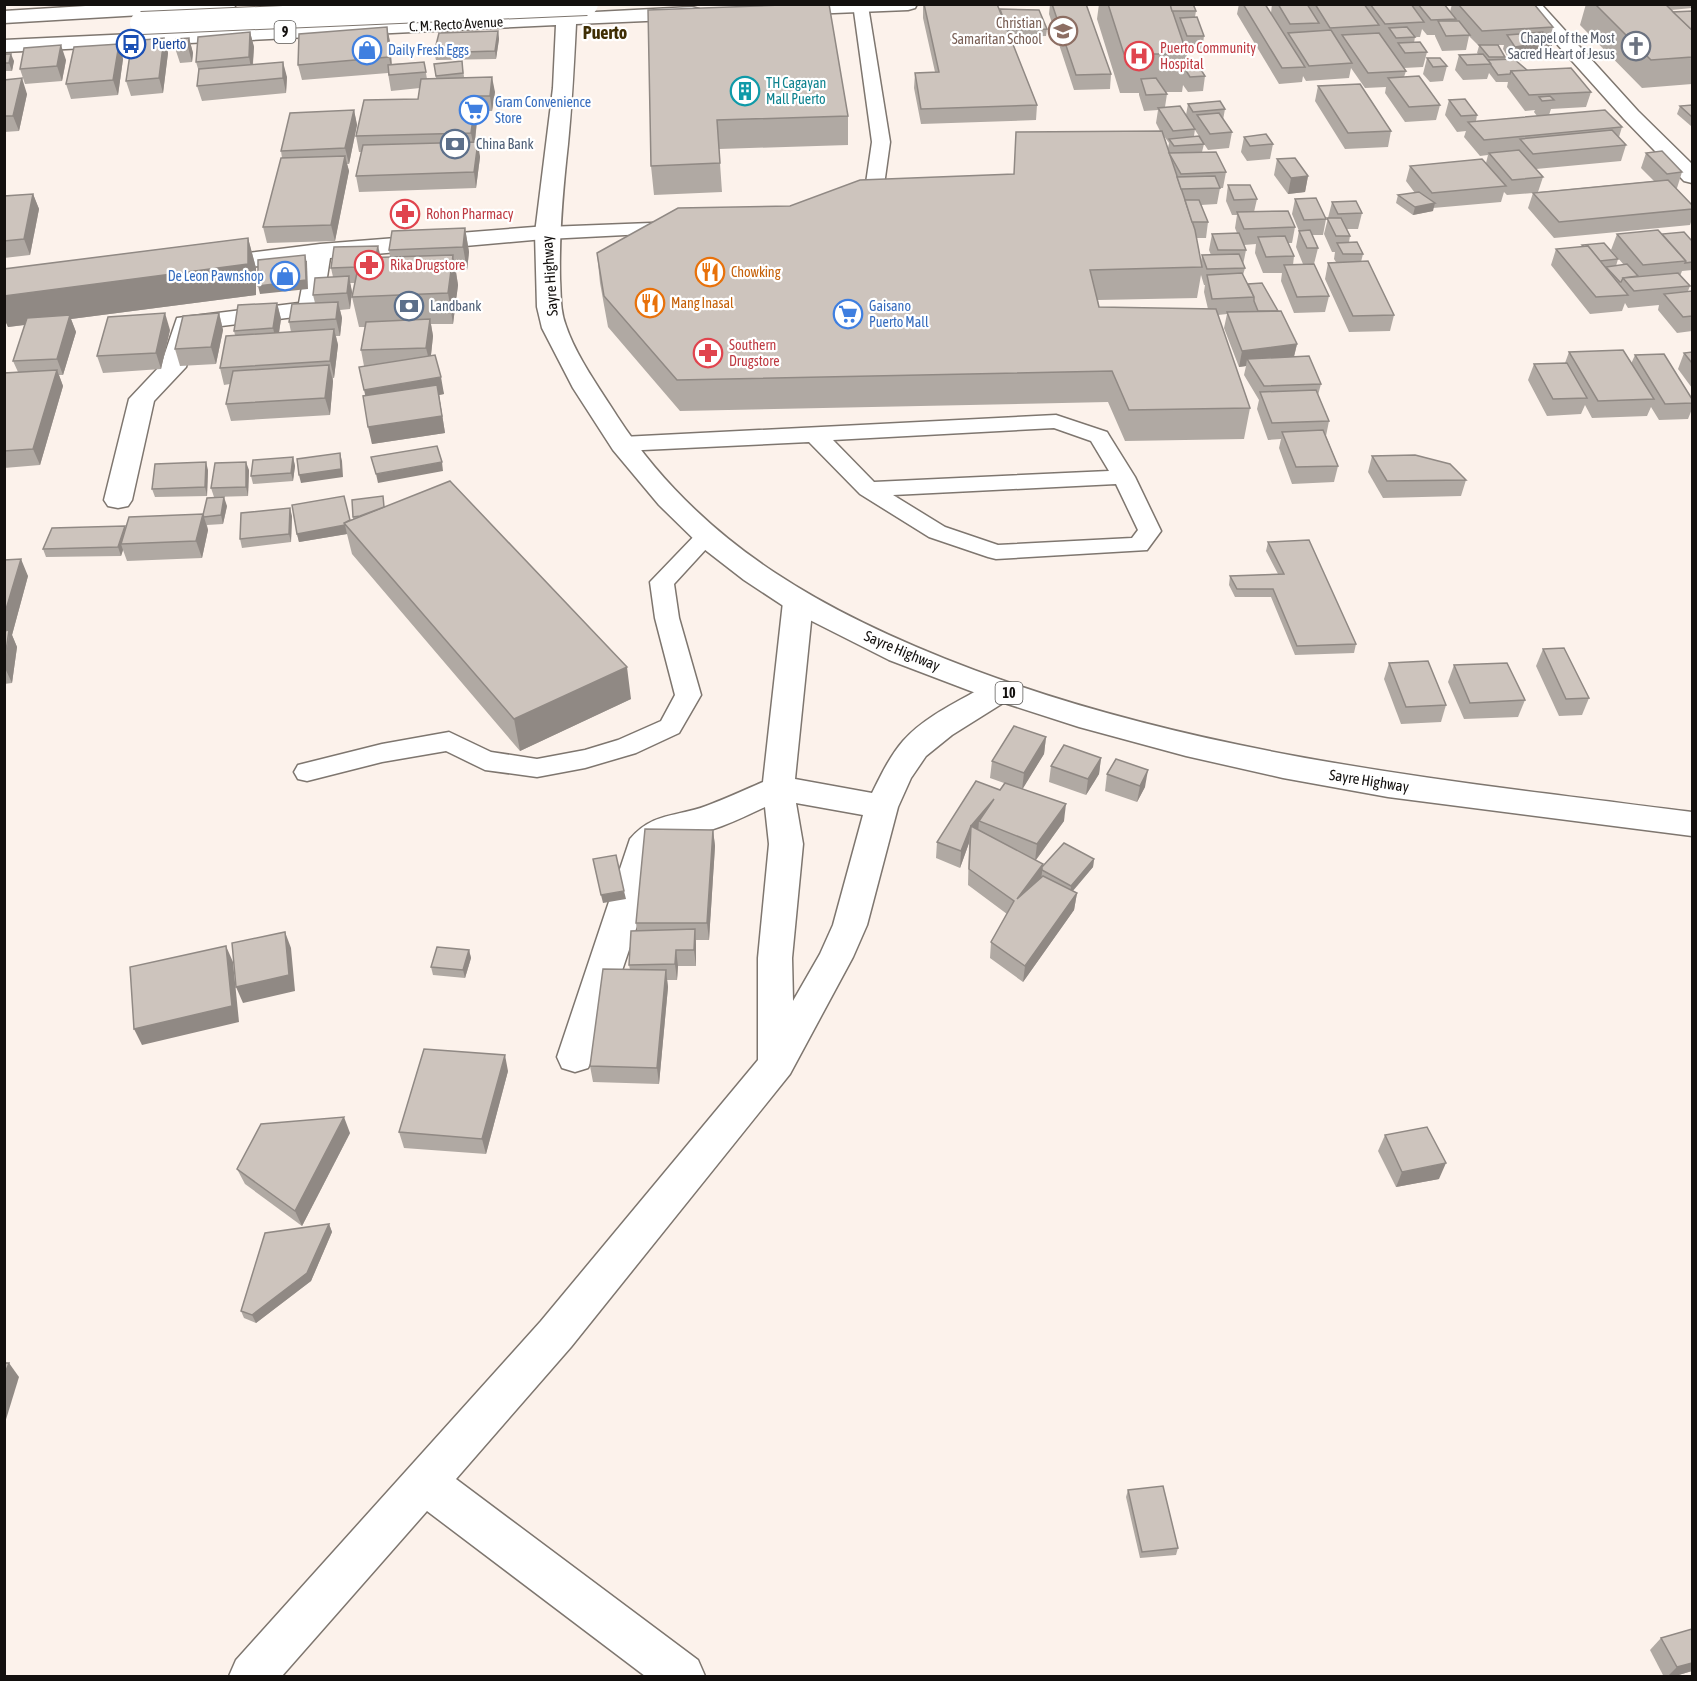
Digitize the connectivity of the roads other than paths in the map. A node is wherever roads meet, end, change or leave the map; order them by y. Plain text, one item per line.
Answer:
1 (227, 4) edge
2 (587, 4) edge
3 (908, 4) edge
4 (1530, 4) edge
5 (861, 6) junction
6 (766, 10) edge
7 (567, 11) edge
8 (706, 13) edge
9 (4, 17) edge
10 (4, 32) edge
11 (4, 46) edge
12 (1692, 176) edge
13 (832, 211) edge
14 (698, 227) edge
15 (547, 233) junction
16 (320, 251) junction
17 (192, 266) edge
18 (815, 435) junction
19 (622, 444) junction
20 (1124, 477) junction
21 (868, 489) junction
22 (118, 500) dead end
23 (707, 536) junction
24 (798, 602) junction
25 (1000, 691) junction
26 (307, 772) dead end
27 (778, 788) junction
28 (882, 807) junction
29 (1692, 824) edge
30 (575, 1057) dead end
31 (777, 1063) junction
32 (426, 1483) junction
33 (252, 1677) edge
34 (682, 1677) edge

1 - 9 main road
2 - 10 main road, C. M. Recto Avenue / 9, bridge
3 - 5 main road
4 - 12 main road
5 - 6 main road
5 - 13 lane
7 - 8 main road, C. M. Recto Avenue / 9
7 - 11 main road, C. M. Recto Avenue / 9
7 - 15 main road, Sayre Highway / 10
14 - 15 lane
15 - 16 main road
15 - 19 main road, Sayre Highway / 10
16 - 17 main road
16 - 22 main road
18 - 19 lane
18 - 20 lane
18 - 21 lane
19 - 23 main road, Sayre Highway / 10
20 - 21 lane
20 - 21 lane
23 - 24 main road, Sayre Highway / 10
23 - 26 lane
24 - 25 main road, Sayre Highway / 10
24 - 27 main road
25 - 28 main road
25 - 29 main road, Sayre Highway / 10
27 - 28 main road
27 - 30 main road
27 - 31 main road
28 - 31 main road
31 - 32 main road
32 - 33 main road
32 - 34 main road

